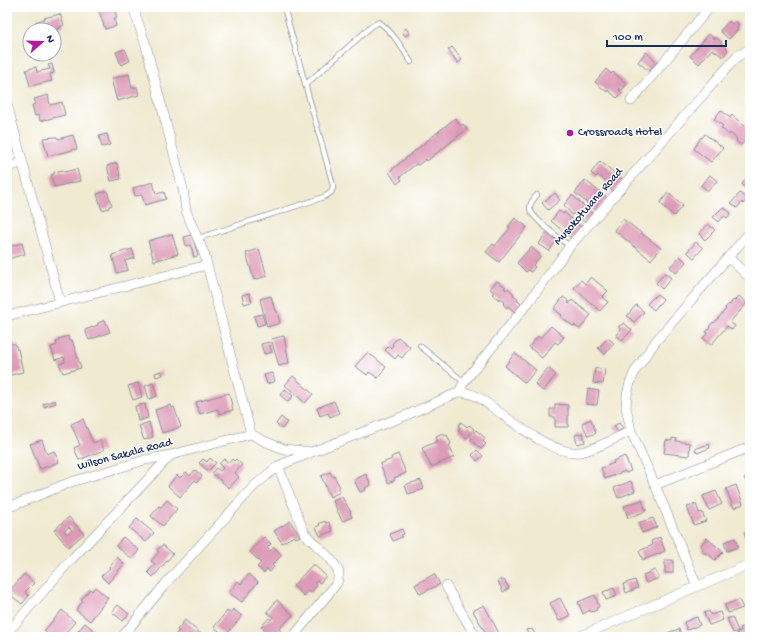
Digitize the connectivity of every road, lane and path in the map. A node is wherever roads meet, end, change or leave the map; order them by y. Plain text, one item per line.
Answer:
1 (133, 7) edge
2 (284, 7) edge
3 (710, 7) edge
4 (750, 49) edge
5 (411, 62) dead end
6 (305, 85) junction
7 (631, 100) dead end
8 (7, 104) edge
9 (22, 163) junction
10 (7, 167) edge
11 (537, 195) dead end
12 (750, 232) edge
13 (197, 237) junction
14 (570, 246) junction
15 (728, 256) junction
16 (207, 265) junction
17 (750, 278) edge
18 (60, 302) junction
19 (7, 316) edge
20 (420, 346) dead end
21 (464, 382) junction
22 (458, 392) junction
23 (631, 431) junction
24 (251, 434) junction
25 (750, 447) edge
26 (312, 452) junction
27 (170, 456) junction
28 (278, 466) junction
29 (655, 485) junction
30 (7, 508) edge
31 (750, 564) edge
32 (446, 586) dead end
33 (697, 586) junction
34 (7, 633) edge
35 (122, 637) edge
36 (293, 637) edge
37 (476, 637) edge
38 (578, 637) edge

1 - 13 street
2 - 6 lane
3 - 7 street
4 - 14 street, Musokotwane Road
5 - 6 lane
6 - 13 lane
8 - 9 street
9 - 10 street
9 - 18 street
11 - 14 lane
12 - 15 street
13 - 16 street
14 - 21 street, Musokotwane Road
15 - 17 street
15 - 23 street
16 - 18 street
16 - 24 street
18 - 19 street
20 - 21 lane
21 - 22 street, Musokotwane Road
22 - 23 street
22 - 26 street
23 - 29 street
24 - 26 street
24 - 27 street, Wilson Sakala Road
25 - 29 street
26 - 28 street
27 - 30 street, Wilson Sakala Road
27 - 34 street
28 - 35 street
28 - 36 street
29 - 33 street
31 - 33 street
32 - 37 street
33 - 38 street

